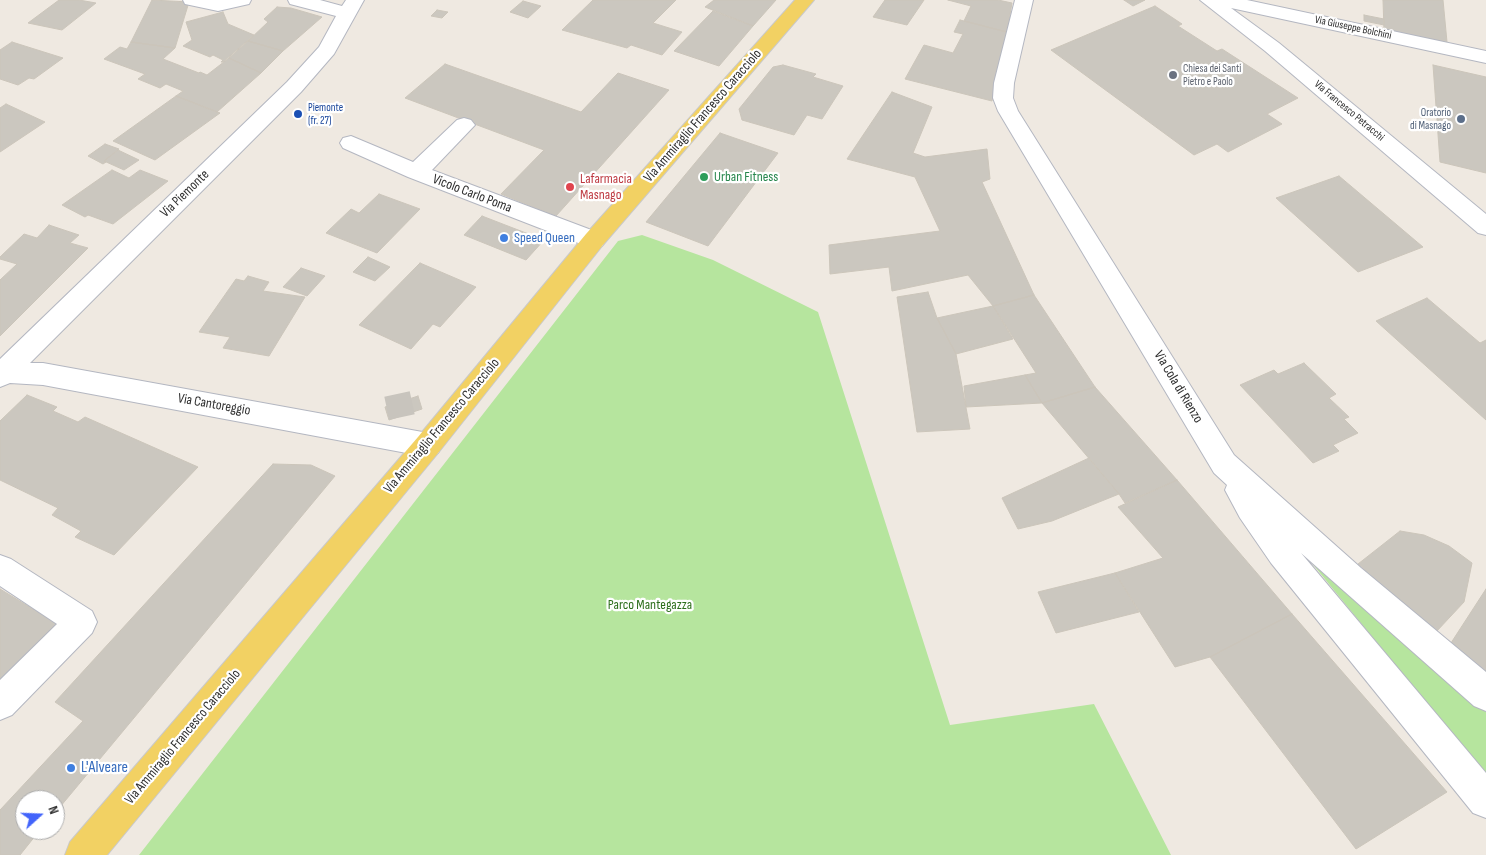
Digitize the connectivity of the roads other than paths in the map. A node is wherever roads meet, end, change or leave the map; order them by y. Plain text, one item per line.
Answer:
1 (192, 0) edge
2 (242, 0) edge
3 (806, 0) edge
4 (1024, 0) edge
5 (1209, 0) edge
6 (1221, 0) edge
7 (305, 1) edge
8 (354, 5) edge
9 (1486, 57) edge
10 (464, 125) dead end
11 (351, 143) dead end
12 (416, 172) junction
13 (1486, 227) edge
14 (594, 240) junction
15 (1, 374) edge
16 (413, 434) junction
17 (1224, 464) junction
18 (0, 569) edge
19 (1486, 694) edge
20 (0, 703) edge
21 (1486, 800) edge
22 (84, 855) edge

1 - 2 street
3 - 14 main road, Via Ammiraglio Francesco Caracciolo
4 - 17 street, Via Cola di Rienzo
5 - 13 street, Via Francesco Petracchi
6 - 9 street, Via Giuseppe Bolchini
7 - 8 street
8 - 15 street, Via Piemonte
10 - 12 street
11 - 12 street, Vicolo Carlo Poma
12 - 14 street, Vicolo Carlo Poma
14 - 16 main road, Via Ammiraglio Francesco Caracciolo
15 - 16 street, Via Cantoreggio
16 - 22 main road, Via Ammiraglio Francesco Caracciolo
17 - 19 street, Via Cola di Rienzo
17 - 21 street
18 - 20 street

